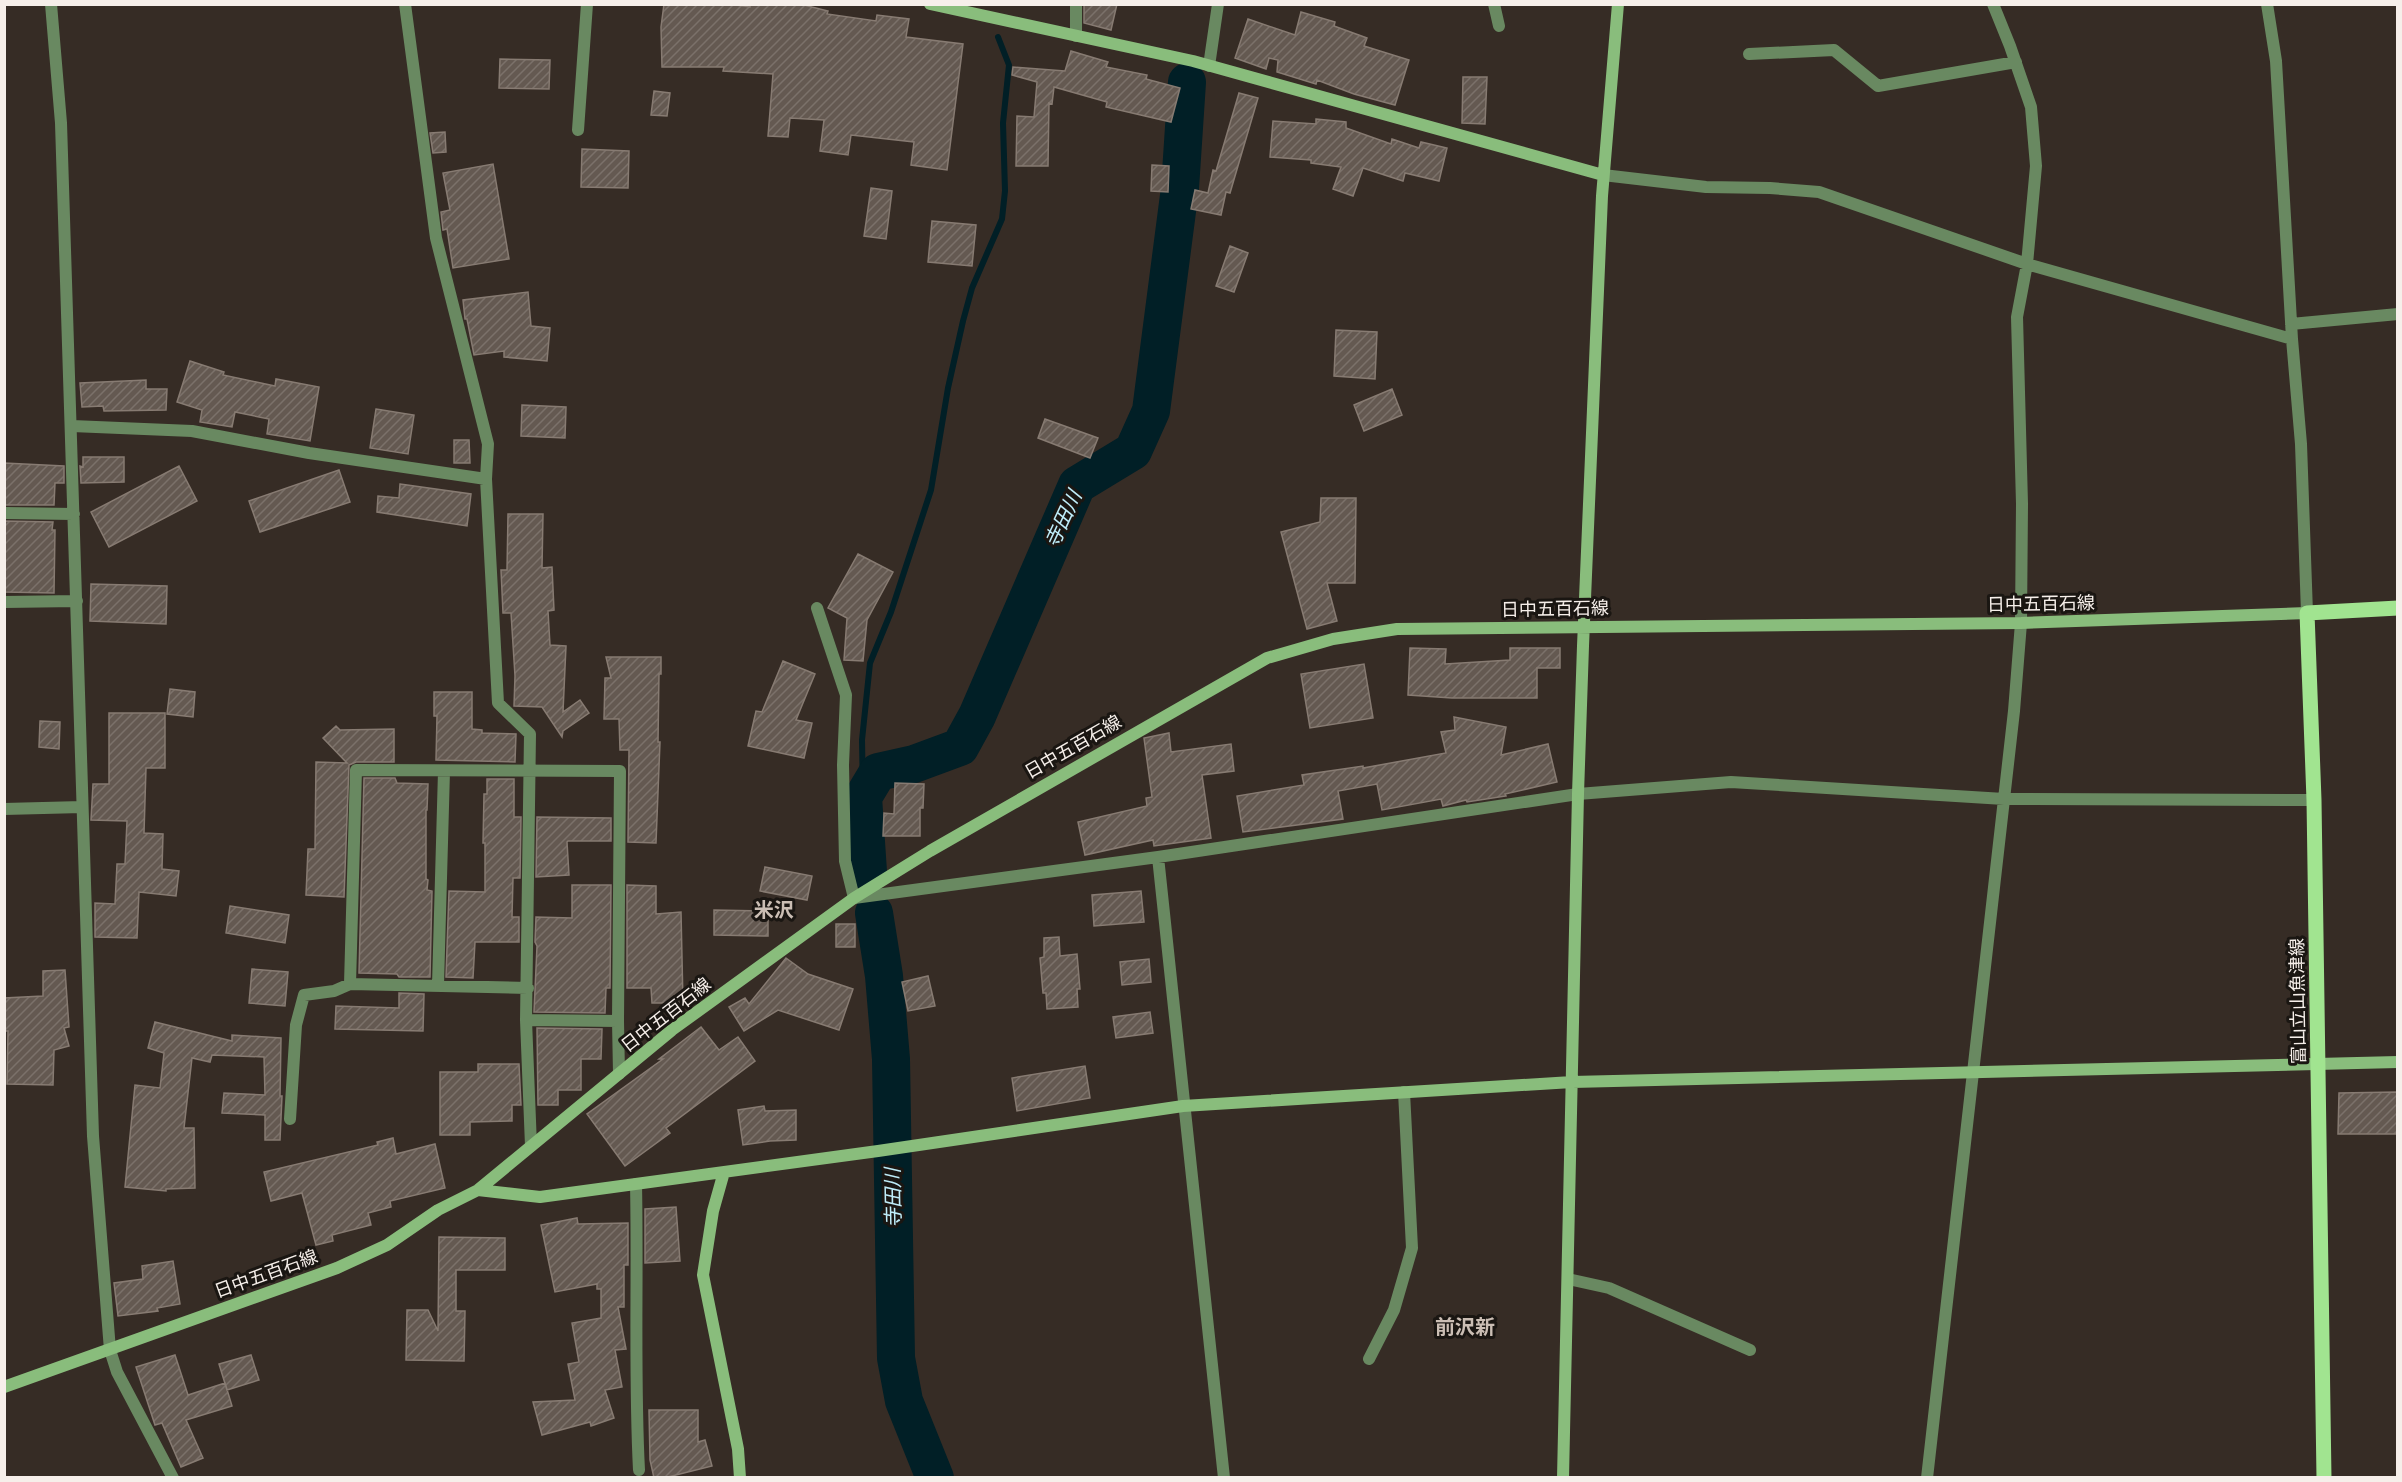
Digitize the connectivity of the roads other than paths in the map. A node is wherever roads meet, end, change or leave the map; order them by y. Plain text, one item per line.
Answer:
1 (51, 4) edge
2 (405, 4) edge
3 (587, 4) edge
4 (930, 4) edge
5 (1076, 4) edge
6 (1218, 4) edge
7 (1494, 4) edge
8 (1617, 4) edge
9 (1993, 4) edge
10 (2267, 4) edge
11 (953, 7) edge
12 (1499, 26) dead end
13 (1076, 36) junction
14 (1749, 54) dead end
15 (2016, 62) junction
16 (1209, 66) junction
17 (578, 130) dead end
18 (1603, 175) junction
19 (2027, 264) junction
20 (2397, 314) edge
21 (2291, 324) junction
22 (2292, 339) junction
23 (72, 426) junction
24 (486, 479) junction
25 (4, 513) edge
26 (74, 514) junction
27 (4, 602) edge
28 (76, 602) junction
29 (817, 608) dead end
30 (2397, 608) edge
31 (2307, 614) junction
32 (2021, 623) junction
33 (1584, 626) junction
34 (444, 771) junction
35 (528, 772) junction
36 (1578, 794) junction
37 (2004, 799) junction
38 (2314, 800) junction
39 (82, 807) junction
40 (4, 809) edge
41 (1158, 857) junction
42 (854, 897) junction
43 (350, 984) junction
44 (438, 985) junction
45 (528, 988) junction
46 (526, 1020) junction
47 (618, 1021) junction
48 (2397, 1062) edge
49 (2318, 1064) junction
50 (1974, 1072) junction
51 (619, 1074) junction
52 (1572, 1082) junction
53 (1404, 1092) junction
54 (1183, 1106) junction
55 (290, 1119) dead end
56 (531, 1146) junction
57 (724, 1172) junction
58 (636, 1184) junction
59 (478, 1190) junction
60 (1568, 1279) junction
61 (110, 1350) junction
62 (1750, 1350) dead end
63 (1369, 1359) dead end
64 (4, 1387) edge
65 (639, 1470) dead end
66 (171, 1476) edge
67 (740, 1478) edge
68 (1224, 1478) edge
69 (1563, 1478) edge
70 (1927, 1478) edge
71 (2324, 1478) edge

1 - 23 street
2 - 24 street
3 - 17 street
4 - 11 street
5 - 13 street
6 - 16 street
7 - 12 street
8 - 18 street
9 - 15 street
10 - 21 street
11 - 13 street
13 - 16 street
14 - 15 street
15 - 19 street
16 - 18 street
18 - 19 street
18 - 33 street
19 - 22 street
19 - 32 street
20 - 21 street
21 - 22 street
22 - 31 street
23 - 24 street
23 - 26 street
24 - 35 street
25 - 26 street
26 - 28 street
27 - 28 street
28 - 39 street
29 - 42 street
30 - 31 main road
31 - 32 street, 日中五百石線
31 - 38 main road, 富山立山魚津線
32 - 33 street, 日中五百石線
32 - 37 street
33 - 36 street
33 - 42 street, 日中五百石線
34 - 35 street
34 - 43 street
34 - 44 street
35 - 45 street
35 - 47 street
36 - 37 street
36 - 41 street
36 - 52 street
37 - 38 street
37 - 50 street
38 - 49 main road, 富山立山魚津線
39 - 40 street
39 - 61 street
41 - 42 street
41 - 54 street
42 - 51 street, 日中五百石線
43 - 44 street
43 - 55 street
44 - 45 street
45 - 46 street
46 - 47 street
46 - 56 street
47 - 51 street
48 - 49 street
49 - 50 street
49 - 71 main road, 富山立山魚津線
50 - 52 street
50 - 70 street
51 - 56 street, 日中五百石線
52 - 53 street
52 - 60 street
53 - 54 street
53 - 63 street
54 - 57 street
54 - 68 street
56 - 59 street, 日中五百石線
57 - 58 street
57 - 67 street
58 - 59 street
58 - 65 street
59 - 61 street, 日中五百石線
60 - 62 street
60 - 69 street
61 - 64 street, 日中五百石線
61 - 66 street

